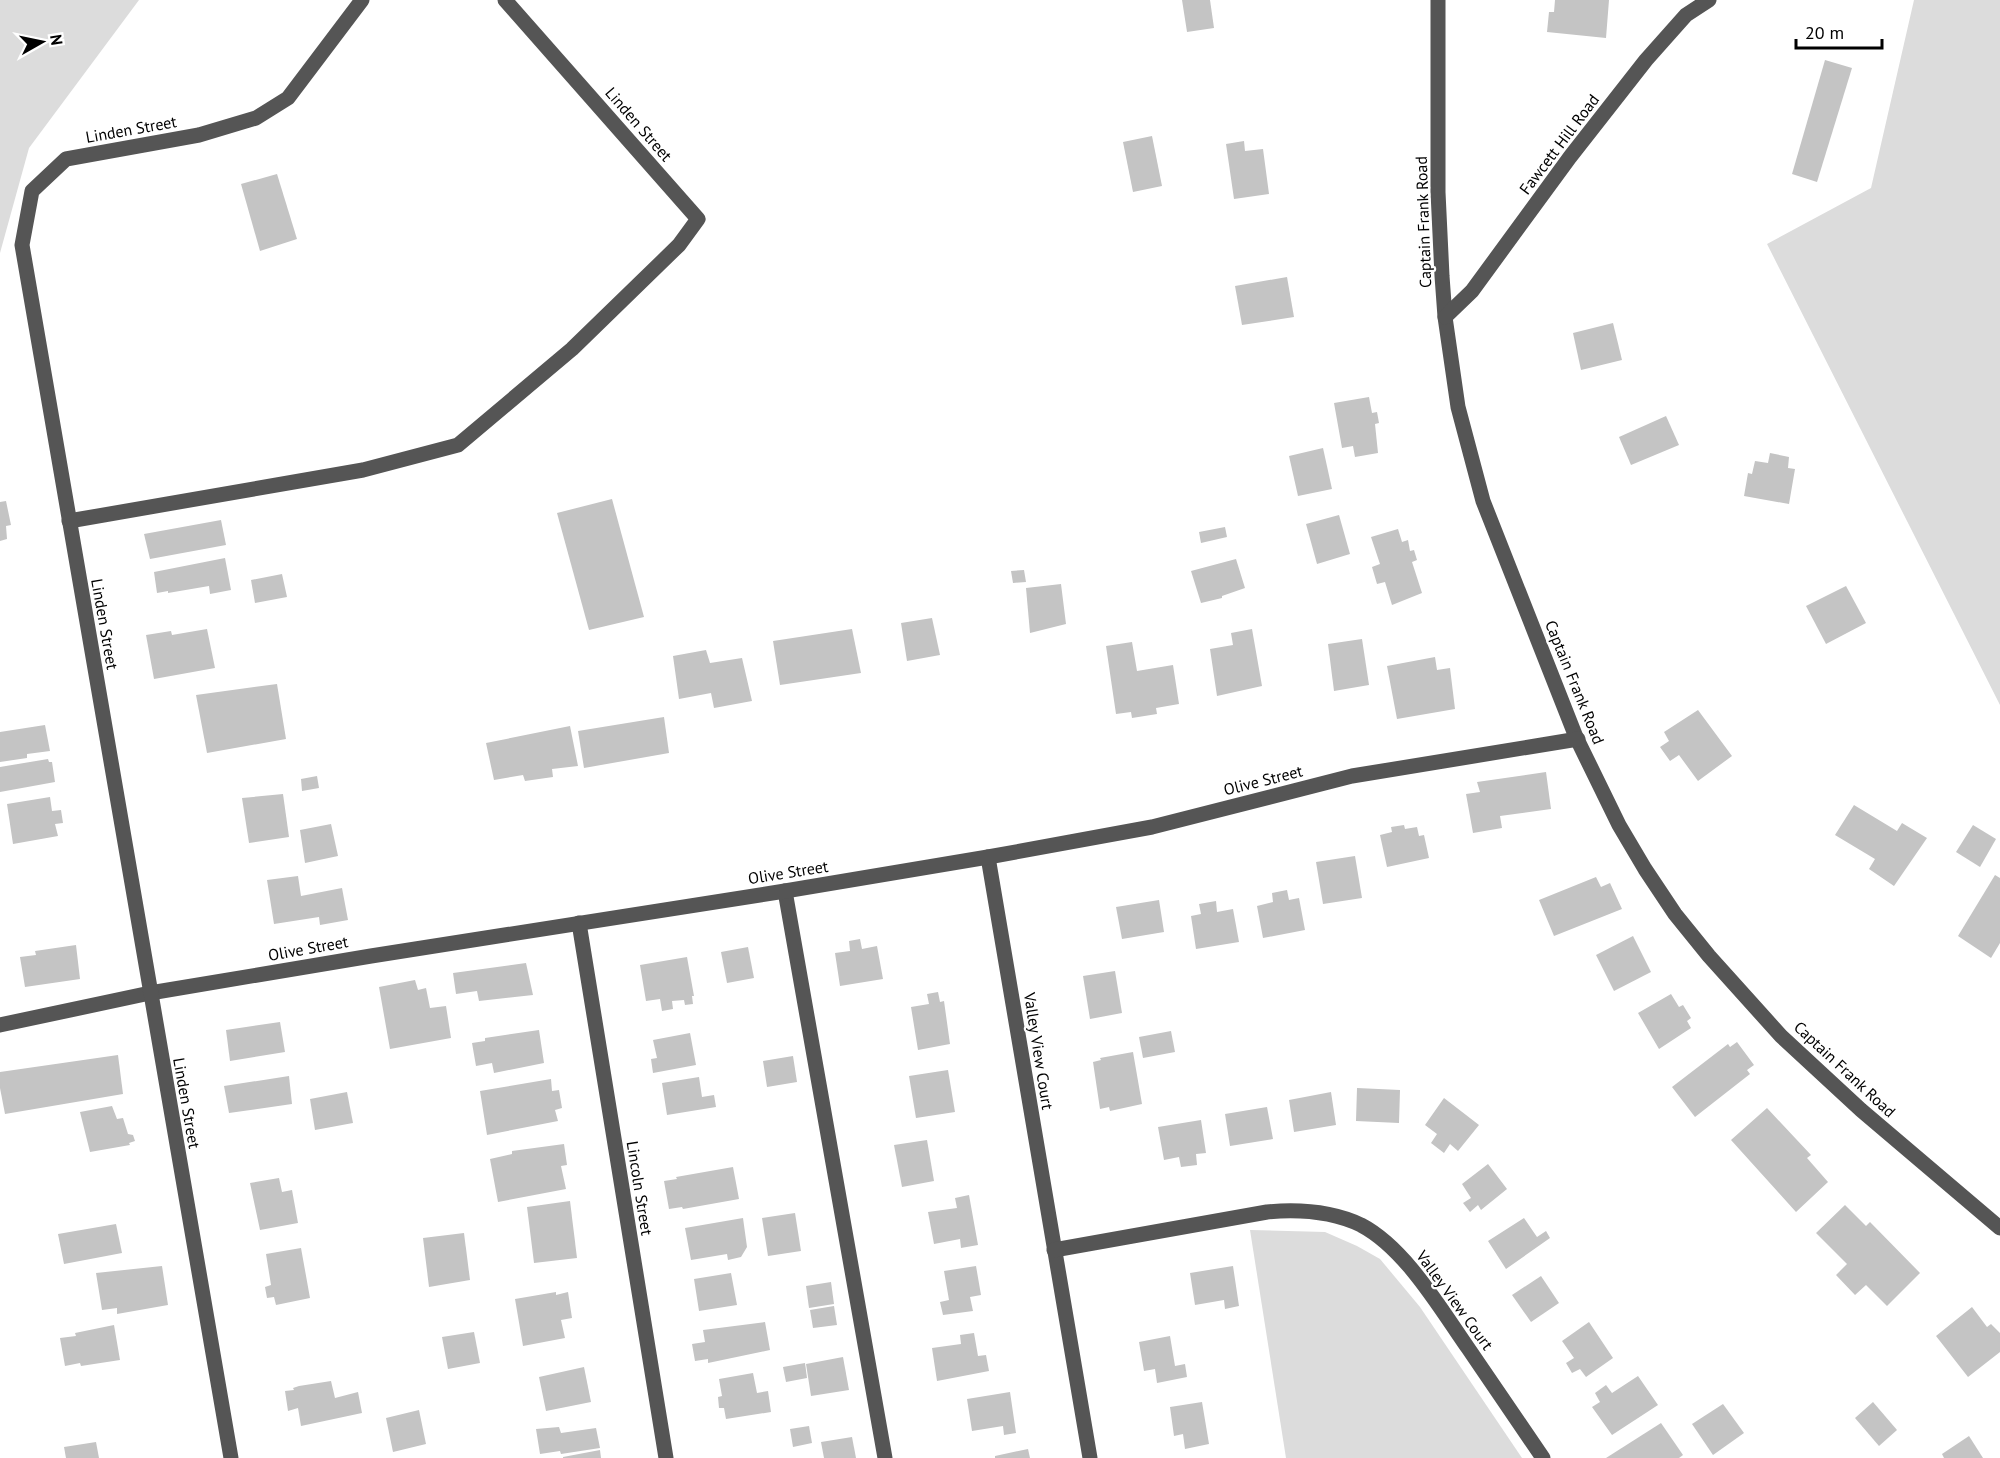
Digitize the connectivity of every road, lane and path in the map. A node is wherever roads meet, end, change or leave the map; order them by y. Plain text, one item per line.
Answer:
1 (362, 0) edge
2 (505, 0) edge
3 (1438, 0) edge
4 (1709, 0) edge
5 (1445, 317) junction
6 (69, 521) junction
7 (1578, 739) junction
8 (988, 857) junction
9 (785, 891) junction
10 (579, 923) junction
11 (150, 993) junction
12 (0, 1025) edge
13 (2000, 1228) edge
14 (1054, 1250) junction
15 (231, 1458) edge
16 (666, 1458) edge
17 (885, 1458) edge
18 (1090, 1458) edge
19 (1543, 1458) edge

1 - 6 street, Linden Street
2 - 6 street, Linden Street
3 - 5 street, Captain Frank Road
4 - 5 street, Fawcett Hill Road
5 - 7 street, Captain Frank Road
6 - 11 street, Linden Street
7 - 8 street, Olive Street
7 - 13 street, Captain Frank Road
8 - 9 street, Olive Street
8 - 14 street, Valley View Court
9 - 10 street, Olive Street
9 - 17 street
10 - 11 street, Olive Street
10 - 16 street, Lincoln Street
11 - 12 street, Olive Street
11 - 15 street, Linden Street
14 - 18 street, Valley View Court
14 - 19 street, Valley View Court

